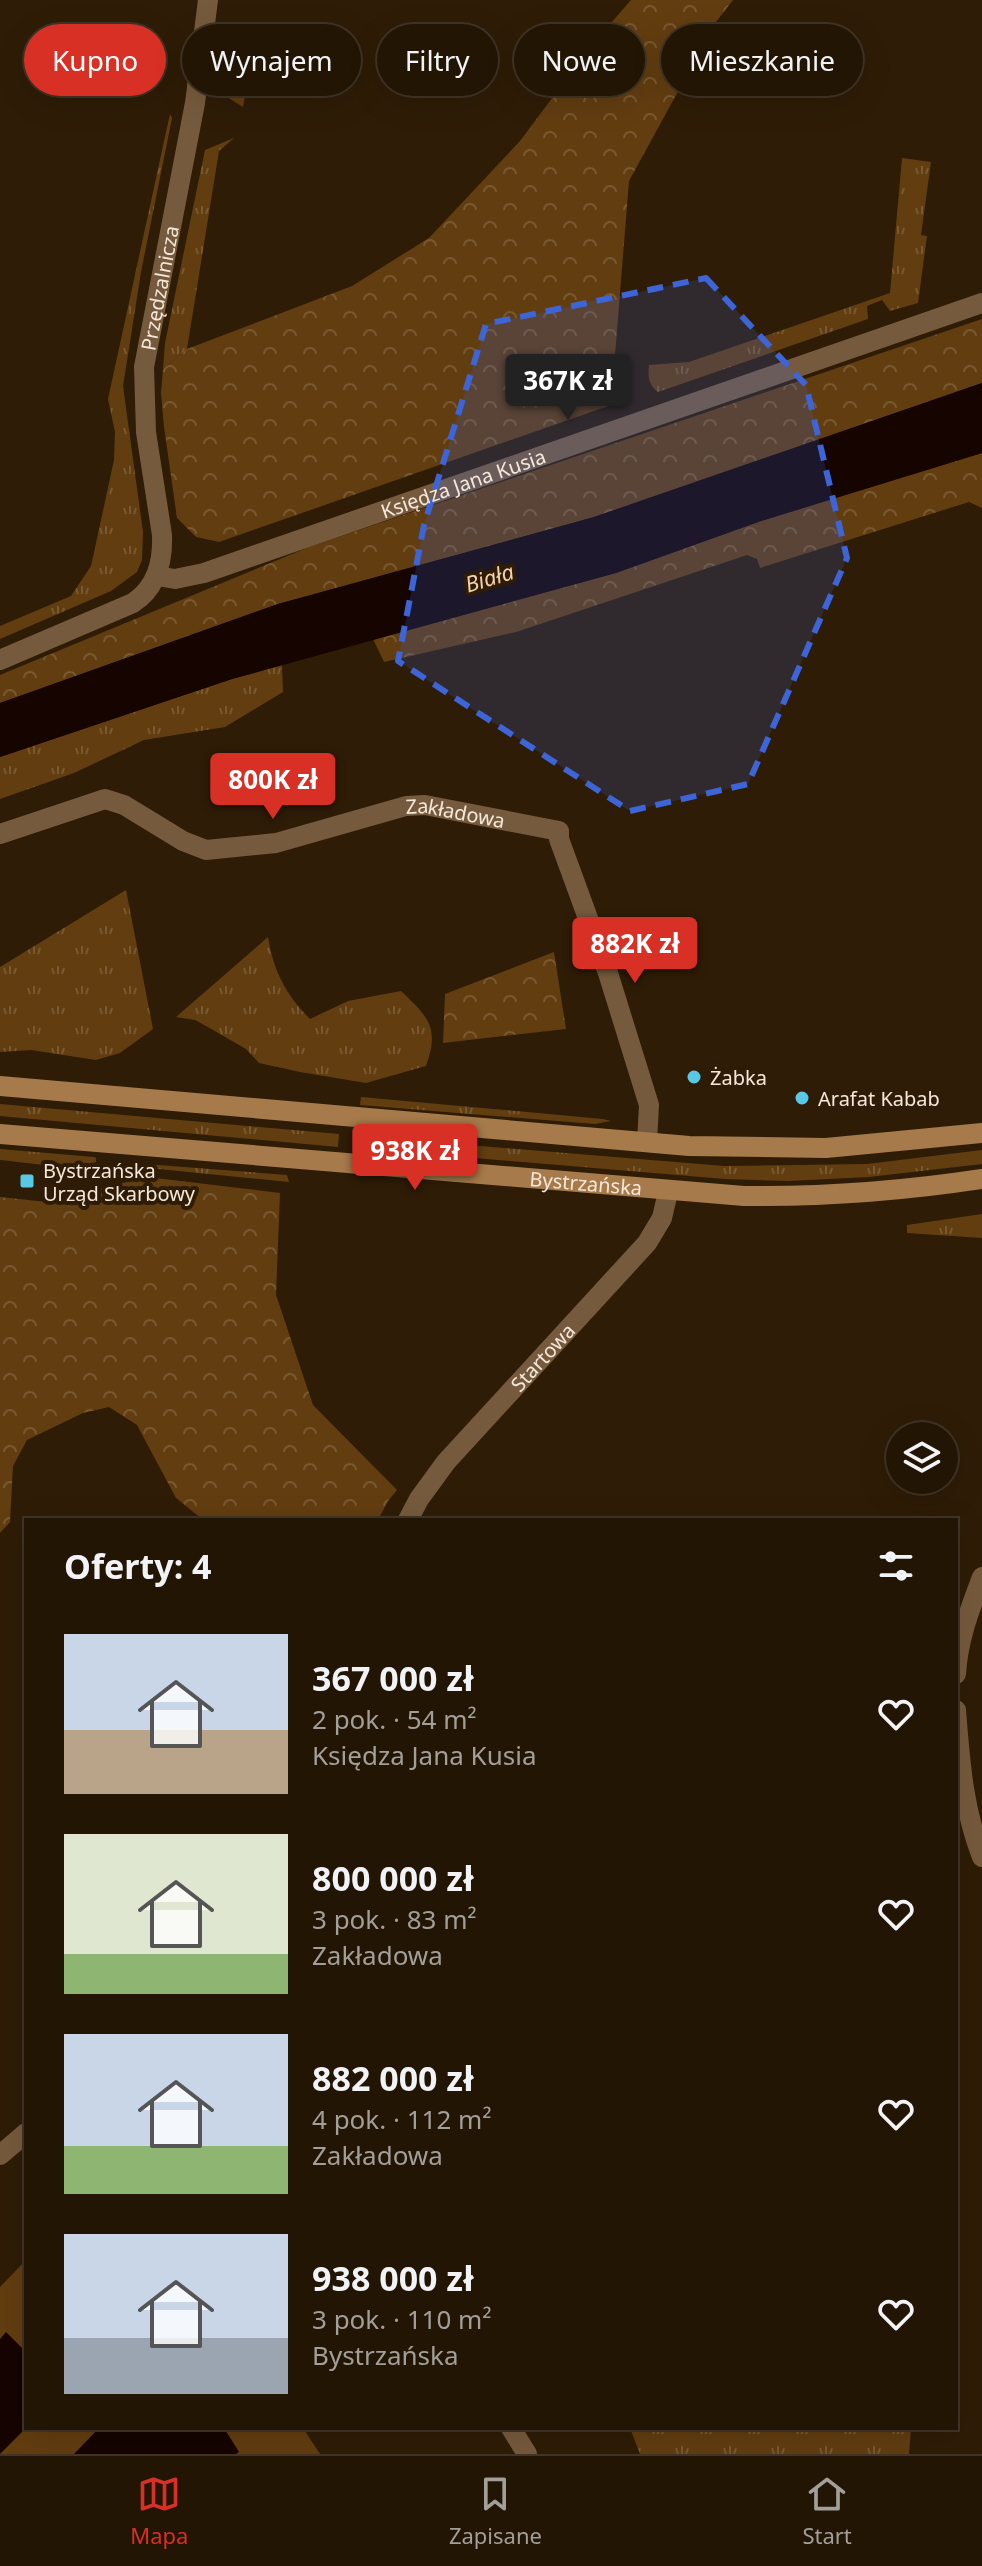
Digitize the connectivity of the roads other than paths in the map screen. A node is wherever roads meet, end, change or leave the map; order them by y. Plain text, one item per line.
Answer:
1 (208, 0) edge
2 (982, 303) edge
3 (157, 576) junction
4 (0, 660) edge
5 (0, 834) edge
6 (0, 1086) edge
7 (982, 1133) edge
8 (0, 1134) edge
9 (647, 1142) junction
10 (982, 1179) edge
11 (668, 1192) junction
12 (409, 1518) edge
13 (982, 1577) edge
14 (958, 1650) edge
15 (958, 1730) edge
16 (982, 1857) edge
17 (24, 2135) edge
18 (0, 2155) edge
19 (512, 2430) edge
20 (527, 2454) edge

1 - 3 street, Przędzalnicza
2 - 3 street, Księdza Jana Kusia
3 - 4 street
5 - 9 street, Zakładowa
6 - 9 main road
7 - 9 main road
8 - 11 main road, Bystrzańska
10 - 11 main road, Bystrzańska
11 - 12 street, Startowa
13 - 14 street
15 - 16 street
17 - 18 street
19 - 20 street

